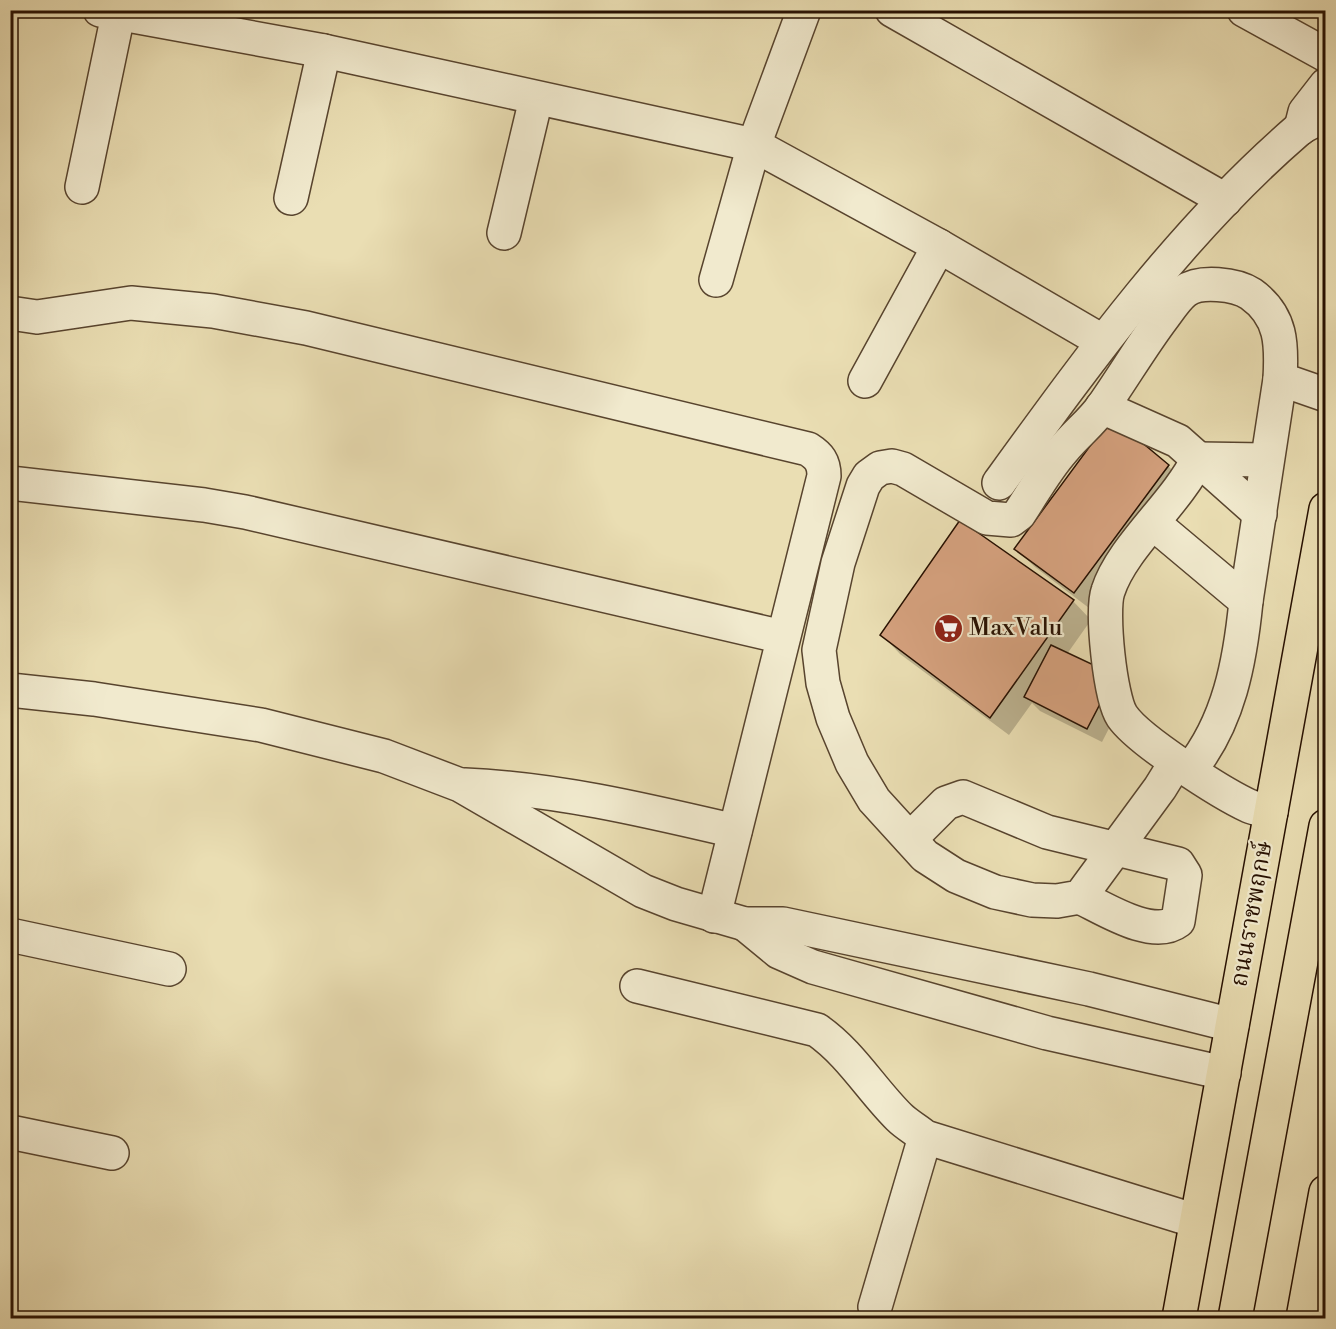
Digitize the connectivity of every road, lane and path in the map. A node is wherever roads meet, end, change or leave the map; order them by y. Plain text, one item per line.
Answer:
1 (804, 10) edge
2 (891, 10) edge
3 (1244, 10) edge
4 (113, 11) edge
5 (324, 51) junction
6 (1326, 55) edge
7 (1326, 85) edge
8 (536, 99) junction
9 (1313, 121) edge
10 (754, 146) junction
11 (82, 187) dead end
12 (291, 198) dead end
13 (1225, 200) junction
14 (504, 233) dead end
15 (939, 246) junction
16 (716, 280) dead end
17 (10, 313) edge
18 (1102, 340) junction
19 (1280, 379) junction
20 (865, 381) dead end
21 (1326, 395) edge
22 (1102, 407) junction
23 (1198, 459) junction
24 (1266, 460) junction
25 (10, 483) edge
26 (999, 483) dead end
27 (1326, 509) edge
28 (1260, 514) junction
29 (1153, 523) junction
30 (1246, 601) junction
31 (783, 637) junction
32 (10, 690) edge
33 (1183, 766) junction
34 (460, 785) junction
35 (1271, 812) junction
36 (1326, 826) edge
37 (735, 831) junction
38 (910, 839) junction
39 (1115, 849) junction
40 (1080, 897) junction
41 (729, 920) junction
42 (10, 935) edge
43 (169, 969) dead end
44 (1027, 978) junction
45 (637, 986) dead end
46 (1013, 1022) junction
47 (1222, 1023) junction
48 (1224, 1073) junction
49 (10, 1132) edge
50 (925, 1137) junction
51 (112, 1153) dead end
52 (1326, 1192) edge
53 (1196, 1221) junction
54 (875, 1307) dead end
55 (1179, 1318) edge
56 (1235, 1318) edge
57 (1303, 1318) edge

1 - 10 street
2 - 13 street
3 - 6 street
4 - 5 street
4 - 11 street
5 - 8 street
5 - 12 street
7 - 9 street
8 - 10 street
8 - 14 street
9 - 13 street
10 - 15 street
10 - 16 street
13 - 18 street
15 - 18 street
15 - 20 street
17 - 31 street
18 - 26 street
19 - 21 street
19 - 22 street
19 - 24 street
22 - 23 street
22 - 38 street
23 - 24 street
23 - 28 street
23 - 29 street
24 - 28 street
25 - 31 street
27 - 35 main road, ถนนราชพฤกษ์
28 - 30 street
29 - 30 street
29 - 33 street
30 - 33 street
31 - 37 street
32 - 34 street
33 - 35 street
33 - 39 street
34 - 37 street
34 - 41 street
35 - 47 main road, ถนนราชพฤกษ์
36 - 56 main road
37 - 41 street
38 - 39 street
38 - 40 street
39 - 40 street
39 - 40 street
41 - 44 street
41 - 46 street
42 - 43 street
44 - 46 street
44 - 47 street
45 - 50 street
46 - 48 street
47 - 48 main road, ถนนราชพฤกษ์
48 - 53 main road, ถนนราชพฤกษ์
49 - 51 street
50 - 53 street
50 - 54 street
52 - 57 main road
53 - 55 main road, ถนนราชพฤกษ์

